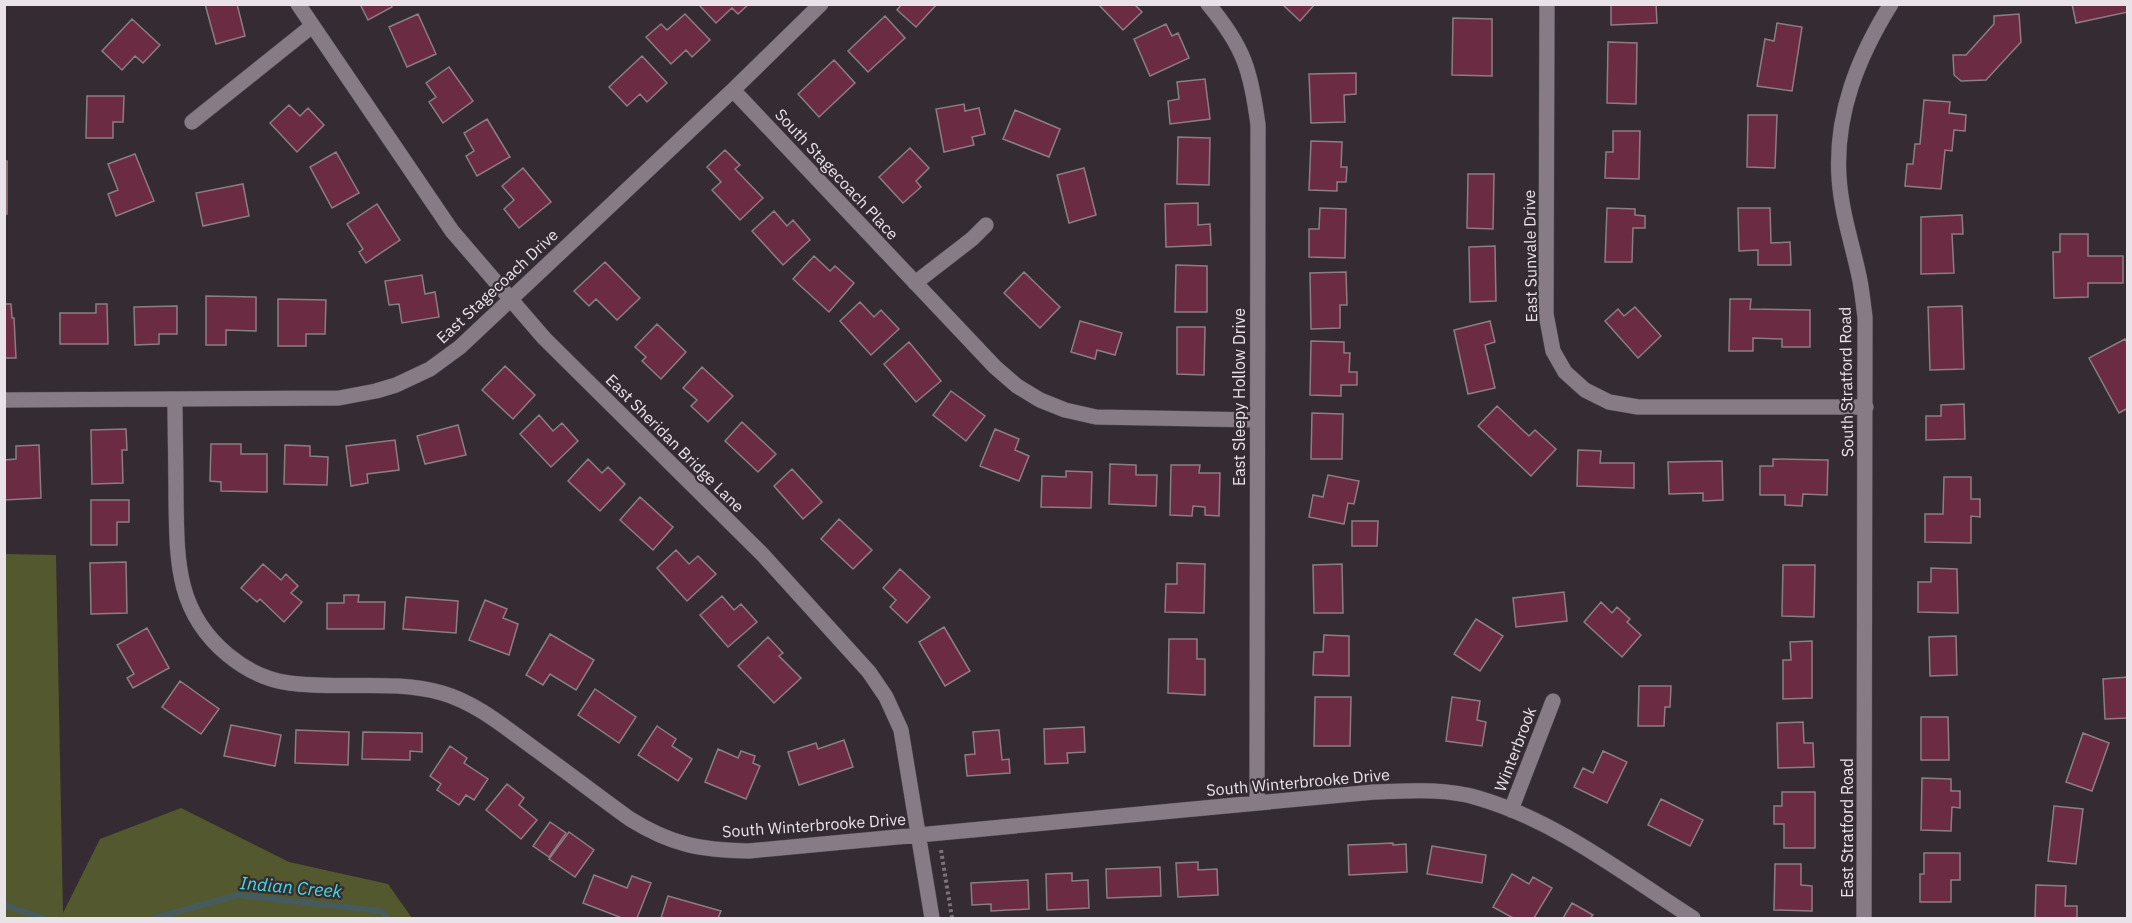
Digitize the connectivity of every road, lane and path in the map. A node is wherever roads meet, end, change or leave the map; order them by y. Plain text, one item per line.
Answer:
1 (298, 4) edge
2 (821, 4) edge
3 (1208, 4) edge
4 (1547, 4) edge
5 (1891, 4) edge
6 (312, 26) junction
7 (734, 90) junction
8 (192, 122) dead end
9 (986, 225) dead end
10 (915, 283) junction
11 (511, 300) junction
12 (175, 399) junction
13 (4, 400) edge
14 (1866, 407) junction
15 (1257, 420) junction
16 (1552, 700) dead end
17 (1865, 737) joint
18 (1257, 803) junction
19 (1511, 810) junction
20 (917, 835) junction
21 (941, 850) dead end
22 (932, 918) edge
23 (952, 918) edge
24 (1693, 918) edge
25 (1864, 918) edge

1 - 6 street, East Sheridan Bridge Lane
2 - 7 street, East Stagecoach Drive
3 - 15 street, East Sleepy Hollow Drive
4 - 14 street, East Sunvale Drive
5 - 14 street, South Stratford Road
6 - 8 street
6 - 11 street, East Sheridan Bridge Lane
7 - 10 street, South Stagecoach Place
7 - 11 street, East Stagecoach Drive
9 - 10 street
10 - 15 street, South Stagecoach Place
11 - 12 street, East Stagecoach Drive
11 - 20 street, East Sheridan Bridge Lane
12 - 13 street, East Stagecoach Drive
12 - 20 street, South Winterbrooke Drive
14 - 17 street, South Stratford Road
15 - 18 street, East Sleepy Hollow Drive
16 - 19 street, Winterbrook
17 - 25 street, East Stratford Road
18 - 19 street, South Winterbrooke Drive
18 - 20 street, South Winterbrooke Drive
19 - 24 street, South Winterbrooke Drive
20 - 22 street, East Sheridan Bridge Lane
21 - 23 path

